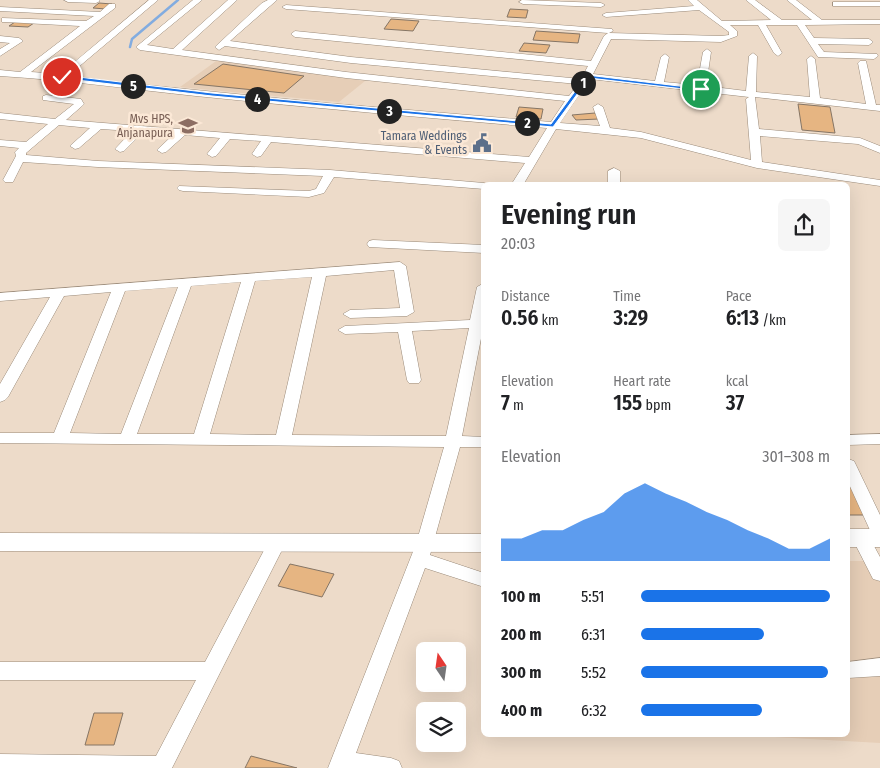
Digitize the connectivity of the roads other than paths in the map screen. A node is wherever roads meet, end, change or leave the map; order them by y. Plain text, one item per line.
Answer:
1 (48, 0) edge
2 (68, 0) edge
3 (154, 0) edge
4 (198, 0) edge
5 (233, 0) edge
6 (273, 0) edge
7 (692, 0) edge
8 (750, 0) edge
9 (791, 0) edge
10 (0, 1) edge
11 (96, 1) edge
12 (524, 2) dead end
13 (599, 2) edge
14 (833, 2) edge
15 (880, 4) edge
16 (32, 6) junction
17 (112, 6) dead end
18 (286, 8) dead end
19 (700, 8) junction
20 (0, 9) edge
21 (101, 14) junction
22 (606, 15) junction
23 (0, 19) edge
24 (760, 22) junction
25 (779, 22) junction
26 (799, 22) junction
27 (820, 22) junction
28 (862, 22) junction
29 (880, 22) edge
30 (721, 23) junction
31 (88, 24) junction
32 (608, 33) junction
33 (0, 39) edge
34 (811, 41) junction
35 (869, 42) dead end
36 (224, 43) junction
37 (277, 50) junction
38 (175, 52) junction
39 (707, 52) dead end
40 (0, 53) edge
41 (778, 53) dead end
42 (208, 56) junction
43 (753, 56) dead end
44 (874, 56) dead end
45 (665, 57) dead end
46 (811, 59) dead end
47 (594, 64) junction
48 (864, 64) dead end
49 (0, 73) edge
50 (24, 73) junction
51 (62, 77) junction
52 (586, 79) junction
53 (659, 84) junction
54 (701, 89) junction
55 (751, 96) junction
56 (46, 98) dead end
57 (571, 99) junction
58 (815, 100) junction
59 (598, 107) dead end
60 (876, 107) edge
61 (0, 116) edge
62 (58, 122) junction
63 (99, 125) junction
64 (553, 126) junction
65 (141, 128) junction
66 (606, 130) junction
67 (182, 132) junction
68 (754, 132) junction
69 (228, 135) junction
70 (268, 138) junction
71 (0, 143) edge
72 (28, 144) junction
73 (76, 146) dead end
74 (120, 149) dead end
75 (162, 150) dead end
76 (880, 150) edge
77 (212, 154) dead end
78 (256, 154) dead end
79 (20, 156) junction
80 (532, 160) junction
81 (757, 164) junction
82 (614, 171) dead end
83 (164, 174) dead end
84 (328, 177) junction
85 (9, 180) dead end
86 (822, 180) edge
87 (518, 182) edge
88 (614, 182) edge
89 (880, 183) edge
90 (481, 186) edge
91 (183, 188) dead end
92 (481, 194) edge
93 (373, 244) dead end
94 (481, 249) edge
95 (320, 272) junction
96 (250, 278) junction
97 (186, 283) junction
98 (120, 288) junction
99 (60, 292) junction
100 (0, 297) edge
101 (481, 301) edge
102 (350, 314) dead end
103 (476, 324) junction
104 (404, 327) junction
105 (344, 330) dead end
106 (414, 380) dead end
107 (0, 397) edge
108 (0, 438) edge
109 (60, 438) junction
110 (127, 438) junction
111 (201, 438) junction
112 (880, 439) edge
113 (284, 440) junction
114 (850, 440) edge
115 (453, 442) junction
116 (481, 442) edge
117 (850, 473) edge
118 (867, 537) edge
119 (0, 542) edge
120 (481, 543) edge
121 (276, 544) junction
122 (422, 552) junction
123 (880, 574) edge
124 (481, 579) edge
125 (880, 667) edge
126 (850, 670) edge
127 (0, 671) edge
128 (210, 671) junction
129 (0, 764) edge
130 (340, 765) edge
131 (161, 767) edge
132 (390, 768) edge

1 - 16 street
2 - 11 street
3 - 51 street
4 - 38 street
5 - 38 street
6 - 36 street
7 - 19 street
8 - 25 street
9 - 27 street
10 - 16 street
12 - 13 street
13 - 22 street
14 - 15 street
14 - 28 street
16 - 20 street
16 - 21 street
17 - 21 street
18 - 32 street
19 - 22 street
19 - 30 street
21 - 31 street
22 - 32 street
23 - 31 street
24 - 25 street
24 - 30 street
24 - 41 street
25 - 26 street
26 - 27 street
26 - 34 street
27 - 28 street
28 - 29 street
30 - 32 street
31 - 50 street
32 - 47 street
33 - 40 street
34 - 35 street
34 - 44 street
36 - 37 street
36 - 42 street
37 - 47 street
37 - 52 street
38 - 42 street
39 - 54 street
42 - 57 street
43 - 55 street
45 - 53 street
46 - 58 street
47 - 52 street
48 - 60 street
49 - 50 street
50 - 51 street
51 - 64 street
52 - 53 street
52 - 57 street
53 - 54 street
54 - 55 street
55 - 58 street
55 - 68 street
56 - 62 street
57 - 64 street
58 - 60 street
59 - 66 street
61 - 62 street
62 - 63 street
62 - 72 street
63 - 65 street
63 - 73 street
64 - 66 street
64 - 80 street
65 - 67 street
65 - 74 street
66 - 81 street
67 - 69 street
67 - 75 street
68 - 76 street
68 - 81 street
69 - 70 street
69 - 77 street
70 - 78 street
70 - 80 street
71 - 72 street
72 - 79 street
79 - 84 street
79 - 85 street
80 - 87 street
81 - 86 street
82 - 88 street
83 - 84 street
84 - 90 street
84 - 91 street
84 - 92 street
86 - 89 street
93 - 94 street
95 - 96 street
95 - 102 street
95 - 113 street
96 - 97 street
96 - 111 street
97 - 98 street
97 - 110 street
98 - 99 street
98 - 109 street
99 - 100 street
99 - 107 street
101 - 103 street
103 - 104 street
103 - 115 street
104 - 105 street
104 - 106 street
108 - 109 street
109 - 110 street
110 - 111 street
111 - 113 street
112 - 114 street
113 - 115 street
115 - 116 street
115 - 122 street
117 - 118 street
118 - 123 street
119 - 121 main road
120 - 122 main road
121 - 122 main road
121 - 128 street
122 - 124 street
122 - 130 street
125 - 126 street
127 - 128 street
128 - 131 street
129 - 131 street
130 - 132 street

